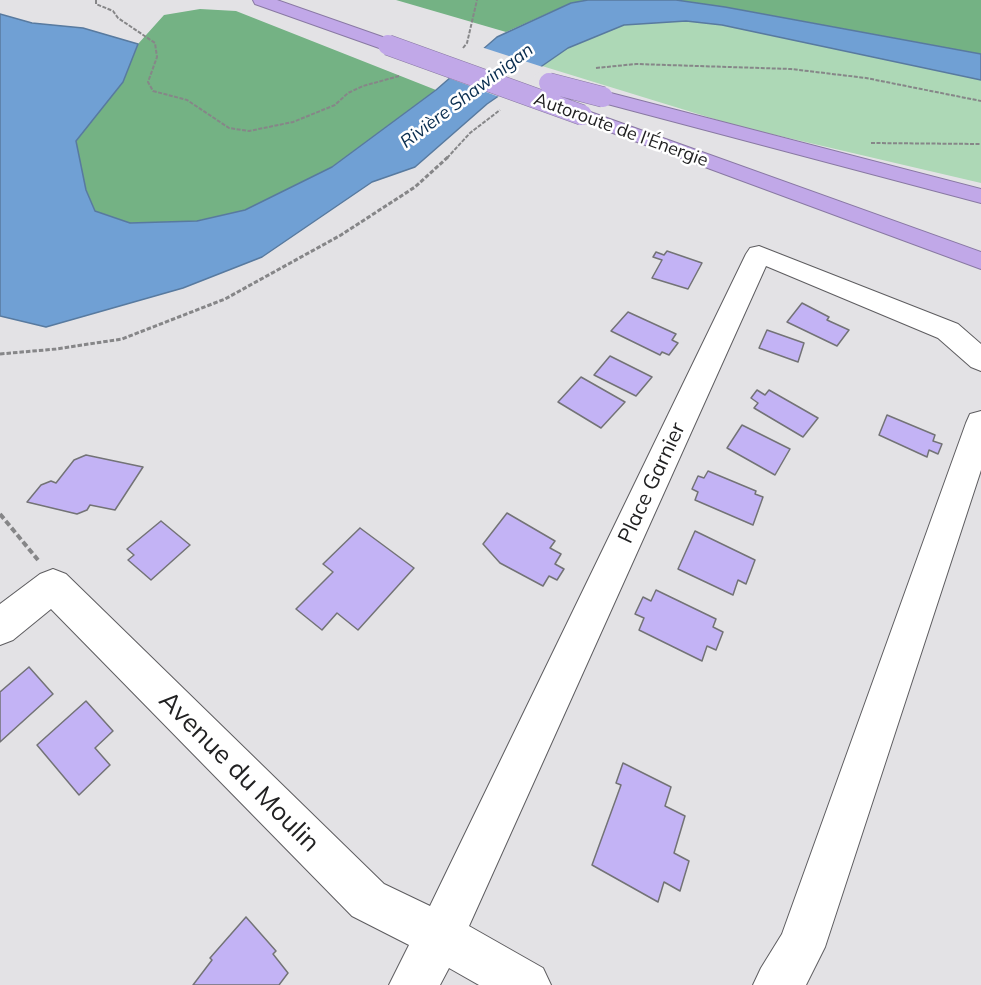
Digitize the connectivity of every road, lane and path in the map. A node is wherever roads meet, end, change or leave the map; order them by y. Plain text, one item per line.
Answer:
1 (96, 0) edge
2 (261, 0) edge
3 (302, 0) edge
4 (396, 41) junction
5 (589, 69) dead end
6 (382, 81) dead end
7 (981, 101) edge
8 (593, 105) junction
9 (504, 107) dead end
10 (981, 144) edge
11 (819, 155) junction
12 (981, 196) edge
13 (843, 211) junction
14 (981, 239) edge
15 (981, 261) edge
16 (981, 270) edge
17 (0, 354) edge
18 (981, 360) edge
19 (981, 423) edge
20 (0, 514) edge
21 (33, 551) dead end
22 (0, 627) edge
23 (440, 936) junction
24 (414, 985) edge
25 (526, 985) edge
26 (778, 985) edge

1 - 6 path
2 - 4 highway, Autoroute de l'Énergie
3 - 4 highway, Autoroute de l'Énergie
4 - 8 highway, Autoroute de l'Énergie, bridge
4 - 8 highway, Autoroute de l'Énergie
5 - 7 path
8 - 11 highway
8 - 13 highway, Autoroute de l'Énergie
8 - 14 highway, Autoroute de l'Énergie
9 - 17 path
10 - 11 path
11 - 12 highway
13 - 15 highway, Autoroute de l'Énergie
13 - 16 highway
18 - 23 street, Place Garnier
19 - 26 street
20 - 21 path
22 - 23 street, Avenue du Moulin
23 - 24 street, Place Garnier
23 - 25 street

